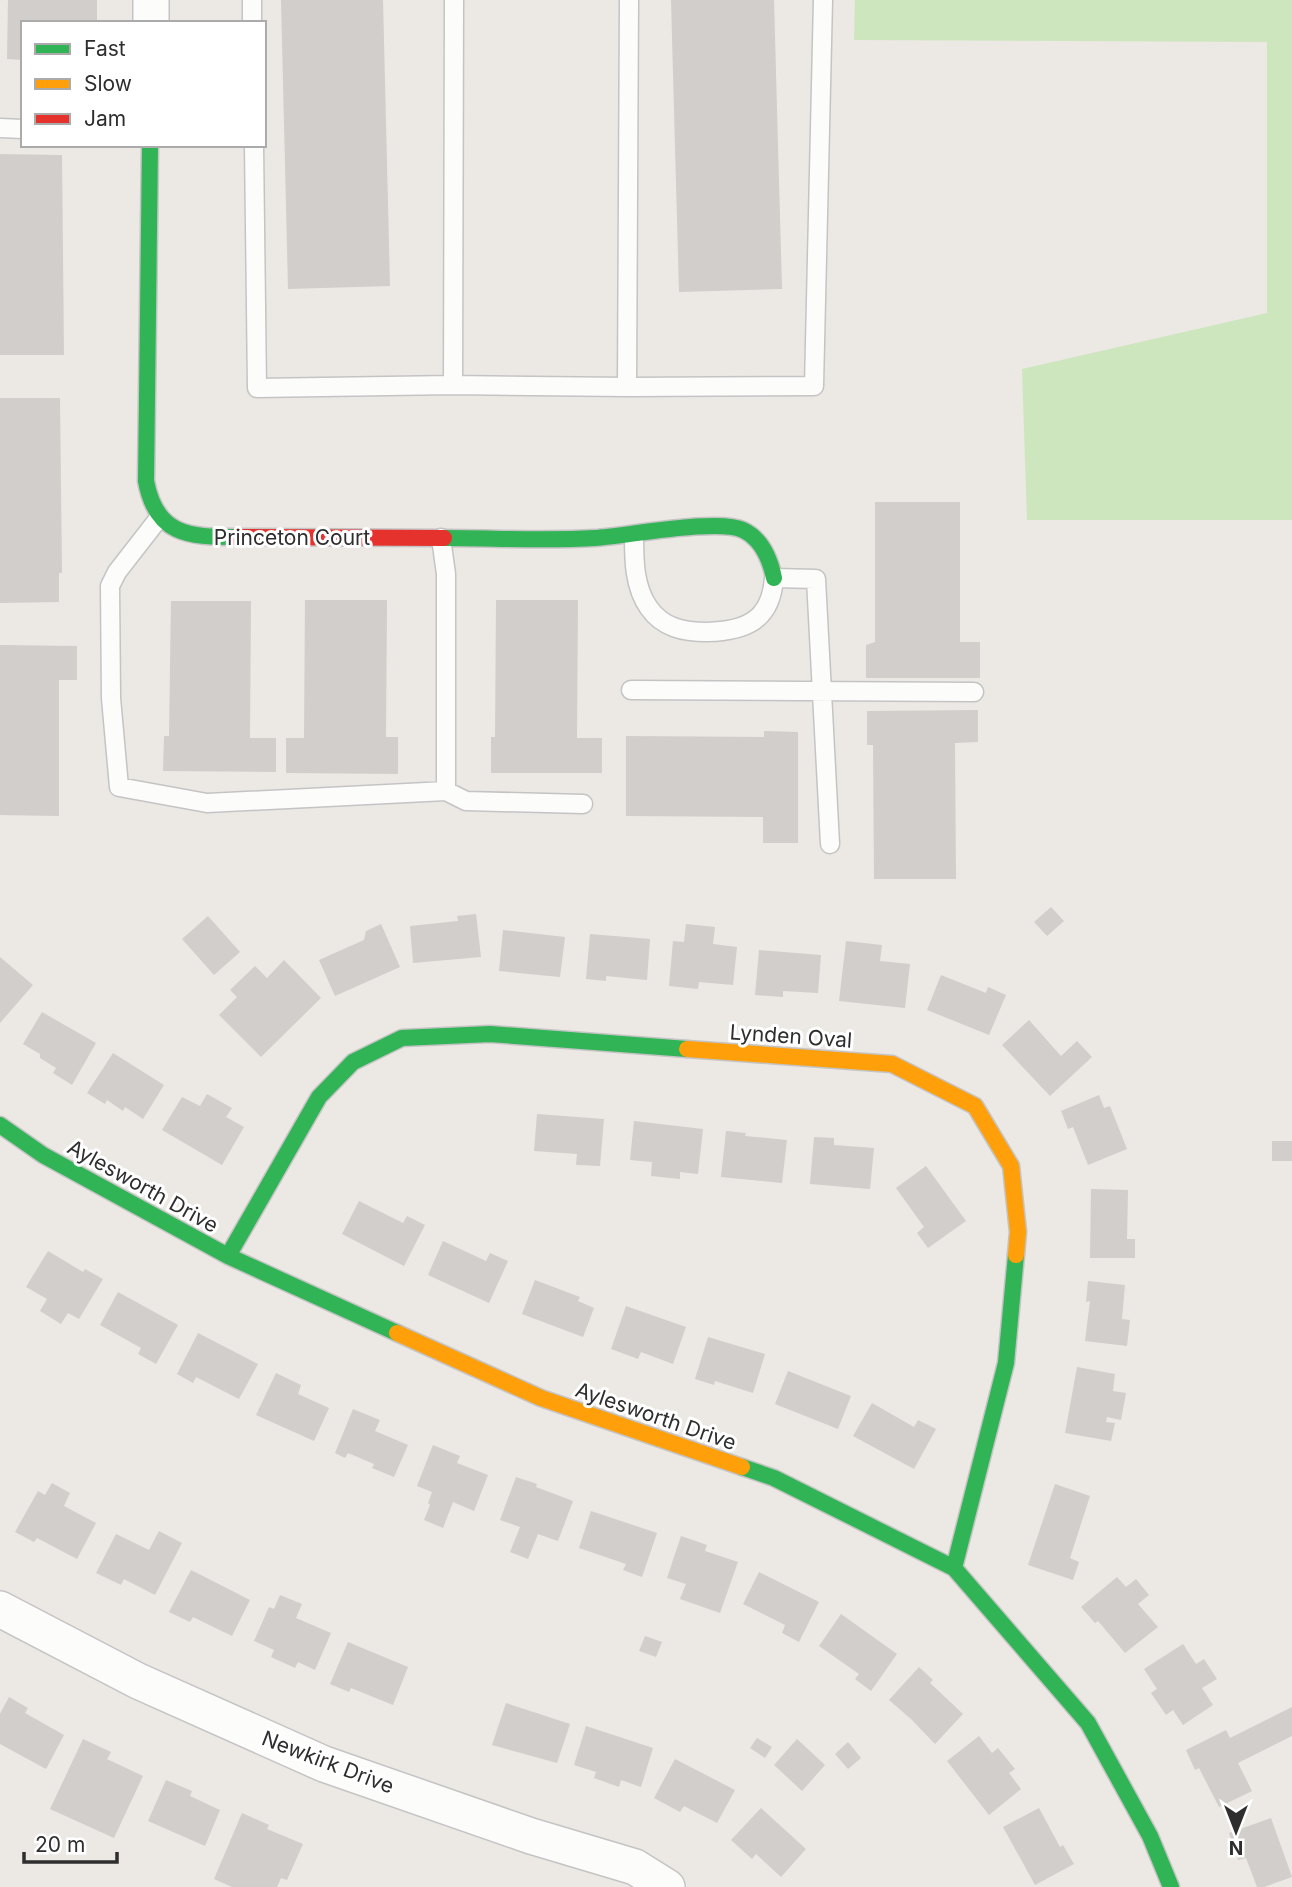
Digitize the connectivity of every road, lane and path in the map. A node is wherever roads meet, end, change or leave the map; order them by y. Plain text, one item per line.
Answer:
1 (151, 0) edge
2 (252, 0) edge
3 (454, 0) edge
4 (629, 0) edge
5 (823, 0) edge
6 (151, 21) edge
7 (252, 21) edge
8 (0, 128) edge
9 (21, 129) edge
10 (150, 147) edge
11 (254, 147) edge
12 (453, 385) junction
13 (627, 387) junction
14 (159, 518) junction
15 (634, 535) junction
16 (441, 538) junction
17 (774, 578) junction
18 (631, 690) dead end
19 (822, 691) junction
20 (974, 692) dead end
21 (446, 791) junction
22 (583, 804) dead end
23 (830, 844) dead end
24 (0, 1125) edge
25 (228, 1256) junction
26 (954, 1568) junction
27 (0, 1609) edge
28 (667, 1887) edge
29 (1171, 1887) edge

1 - 6 street
2 - 7 lane
3 - 12 lane
4 - 13 lane
5 - 13 lane
8 - 9 lane
10 - 14 street
11 - 12 lane
12 - 13 lane
14 - 16 street, Princeton Court
14 - 21 lane
15 - 16 street, Princeton Court
15 - 17 street, Princeton Court
15 - 17 lane
16 - 21 lane
17 - 19 lane
18 - 19 lane
19 - 20 lane
19 - 23 lane
21 - 22 lane
24 - 25 street, Aylesworth Drive
25 - 26 street, Aylesworth Drive
25 - 26 street, Lynden Oval
26 - 29 street, Aylesworth Drive
27 - 28 street, Newkirk Drive

